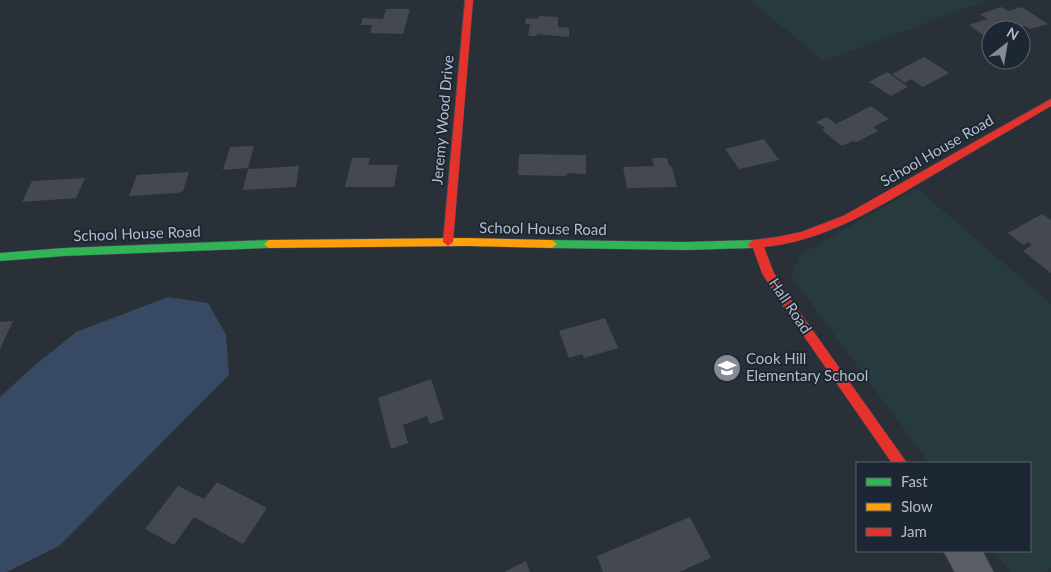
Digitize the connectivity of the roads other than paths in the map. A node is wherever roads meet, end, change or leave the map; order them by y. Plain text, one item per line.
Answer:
1 (469, 0) edge
2 (1051, 102) edge
3 (448, 242) junction
4 (757, 244) junction
5 (0, 257) edge
6 (899, 462) edge
7 (962, 552) edge
8 (976, 572) edge

1 - 3 street, Jeremy Wood Drive
2 - 4 street, School House Road
3 - 4 street, School House Road
3 - 5 street, School House Road
4 - 6 street, Hall Road
7 - 8 street

